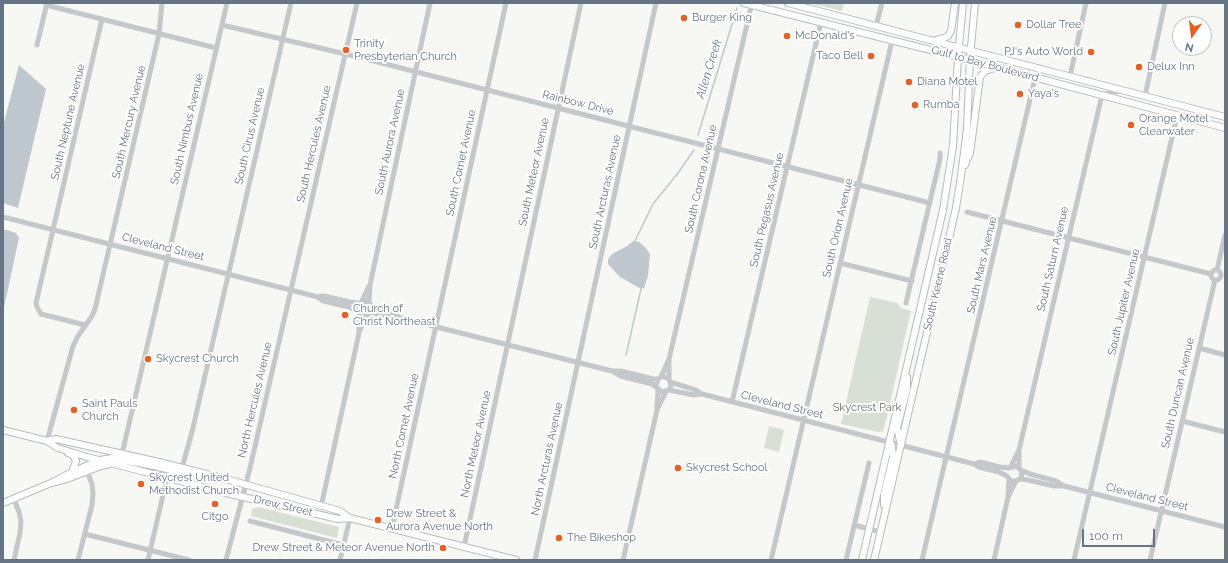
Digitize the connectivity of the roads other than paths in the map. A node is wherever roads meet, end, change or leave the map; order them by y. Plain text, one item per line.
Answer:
1 (162, 3) edge
2 (227, 3) edge
3 (290, 3) edge
4 (357, 3) edge
5 (430, 3) edge
6 (506, 3) edge
7 (581, 3) edge
8 (656, 3) edge
9 (744, 3) edge
10 (788, 3) edge
11 (882, 3) edge
12 (955, 3) edge
13 (963, 3) edge
14 (975, 3) edge
15 (1086, 3) edge
16 (1165, 3) edge
17 (46, 4) edge
18 (752, 4) edge
19 (102, 20) junction
20 (821, 22) junction
21 (222, 25) junction
22 (876, 26) junction
23 (159, 34) junction
24 (282, 39) junction
25 (934, 40) junction
26 (892, 41) junction
27 (37, 45) dead end
28 (959, 47) junction
29 (216, 48) junction
30 (970, 50) junction
31 (345, 54) junction
32 (958, 57) junction
33 (970, 60) junction
34 (998, 68) junction
35 (415, 72) junction
36 (1070, 76) junction
37 (1035, 78) junction
38 (486, 90) junction
39 (1125, 91) junction
40 (1102, 95) junction
41 (1145, 96) junction
42 (558, 109) junction
43 (1177, 116) junction
44 (1225, 117) edge
45 (630, 127) junction
46 (1225, 128) edge
47 (718, 149) junction
48 (940, 153) dead end
49 (787, 167) junction
50 (962, 176) junction
51 (858, 185) junction
52 (930, 202) junction
53 (967, 212) dead end
54 (3, 217) edge
55 (1002, 221) junction
56 (53, 230) junction
57 (1225, 235) edge
58 (1069, 238) junction
59 (111, 244) junction
60 (1145, 258) junction
61 (168, 259) junction
62 (840, 263) junction
63 (1217, 270) junction
64 (228, 274) junction
65 (1211, 274) junction
66 (1223, 278) edge
67 (1215, 280) junction
68 (912, 281) junction
69 (370, 285) junction
70 (291, 290) junction
71 (318, 297) junction
72 (360, 302) junction
73 (906, 303) dead end
74 (370, 304) junction
75 (358, 312) junction
76 (369, 315) junction
77 (401, 318) junction
78 (85, 325) junction
79 (436, 327) junction
80 (359, 333) junction
81 (508, 346) junction
82 (1199, 348) junction
83 (1225, 355) edge
84 (669, 360) junction
85 (579, 363) junction
86 (907, 364) junction
87 (612, 371) junction
88 (659, 378) junction
89 (670, 380) junction
90 (657, 388) junction
91 (667, 390) junction
92 (702, 394) junction
93 (732, 402) junction
94 (657, 410) junction
95 (804, 420) junction
96 (1182, 421) junction
97 (3, 430) edge
98 (1225, 432) edge
99 (47, 441) junction
100 (889, 442) junction
101 (901, 445) junction
102 (58, 448) junction
103 (1019, 450) junction
104 (122, 454) junction
105 (946, 456) junction
106 (100, 460) junction
107 (869, 463) dead end
108 (113, 464) junction
109 (974, 464) junction
110 (1010, 467) junction
111 (1020, 469) junction
112 (139, 470) junction
113 (180, 470) junction
114 (87, 471) junction
115 (72, 472) junction
116 (167, 478) junction
117 (1008, 478) junction
118 (1018, 480) junction
119 (51, 483) junction
120 (246, 484) junction
121 (1064, 486) junction
122 (1089, 493) junction
123 (242, 497) junction
124 (1008, 497) junction
125 (14, 499) junction
126 (3, 503) edge
127 (321, 507) junction
128 (1161, 510) junction
129 (884, 517) junction
130 (350, 518) junction
131 (250, 521) dead end
132 (854, 525) junction
133 (1225, 527) edge
134 (392, 528) junction
135 (869, 529) junction
136 (881, 532) junction
137 (85, 534) junction
138 (343, 545) junction
139 (464, 547) junction
140 (150, 550) junction
141 (862, 558) edge
142 (14, 560) edge
143 (78, 560) edge
144 (148, 560) edge
145 (189, 560) edge
146 (226, 560) edge
147 (340, 560) edge
148 (516, 560) edge
149 (535, 560) edge
150 (623, 560) edge
151 (771, 560) edge
152 (846, 560) edge
153 (874, 560) edge
154 (922, 560) edge
155 (994, 560) edge
156 (1074, 560) edge
157 (1150, 560) edge

1 - 23 street, South Mercury Avenue
2 - 21 street, South Nimbus Avenue
3 - 24 street, South Cirus Avenue
4 - 31 street, South Hercules Avenue
5 - 35 street, South Aurora Avenue
6 - 38 street, South Comet Avenue
7 - 42 street, South Meteor Avenue
8 - 45 street, South Arcturas Avenue
9 - 18 main road, Gulf to Bay Boulevard
10 - 22 main road, Gulf to Bay Boulevard
11 - 22 street
12 - 25 main road
13 - 28 main road, South Keene Road
14 - 30 main road, South Keene Road
15 - 36 street
16 - 41 street
17 - 19 street
17 - 27 street
18 - 20 main road, Gulf to Bay Boulevard
18 - 47 street, South Corona Avenue
19 - 23 street
19 - 56 street, South Neptune Avenue
20 - 26 main road, Gulf to Bay Boulevard
20 - 49 street, South Pegasus Avenue
21 - 24 street, Rainbow Drive
21 - 29 street, South Nimbus Avenue
22 - 25 main road, Gulf to Bay Boulevard
23 - 29 street
23 - 59 street, South Mercury Avenue
24 - 31 street, Rainbow Drive
24 - 64 street, South Cirus Avenue
25 - 28 main road, Gulf to Bay Boulevard
26 - 32 main road, Gulf to Bay Boulevard
26 - 51 street, South Orion Avenue
28 - 30 main road, Gulf to Bay Boulevard
28 - 32 main road, South Keene Road
29 - 61 street, South Nimbus Avenue
30 - 33 main road, South Keene Road
30 - 36 main road, Gulf to Bay Boulevard
31 - 35 street, Rainbow Drive
31 - 70 street, South Hercules Avenue
32 - 33 main road, Gulf to Bay Boulevard
32 - 86 main road, South Keene Road
33 - 34 main road, Gulf to Bay Boulevard
33 - 50 main road, South Keene Road
34 - 37 main road, Gulf to Bay Boulevard
34 - 50 main road
35 - 38 street, Rainbow Drive
35 - 69 street, South Aurora Avenue
36 - 39 main road, Gulf to Bay Boulevard
37 - 40 main road, Gulf to Bay Boulevard
37 - 55 street, South Mars Avenue
38 - 42 street, Rainbow Drive
38 - 79 street, South Comet Avenue
39 - 40 street
39 - 41 main road, Gulf to Bay Boulevard
40 - 43 main road, Gulf to Bay Boulevard
40 - 58 street, South Saturn Avenue
41 - 44 main road, Gulf to Bay Boulevard
42 - 45 street, Rainbow Drive
42 - 81 street, South Meteor Avenue
43 - 46 main road, Gulf to Bay Boulevard
43 - 60 street, South Jupiter Avenue
45 - 47 street, Rainbow Drive
45 - 85 street, South Arcturas Avenue
47 - 49 street, Rainbow Drive
47 - 84 street, South Corona Avenue
48 - 52 street
49 - 51 street, Rainbow Drive
49 - 93 street, South Pegasus Avenue
50 - 101 main road, South Keene Road
51 - 52 street, Rainbow Drive
51 - 62 street, South Orion Avenue
52 - 68 street
53 - 55 street
54 - 56 street, Cleveland Street
55 - 58 street
55 - 105 street, South Mars Avenue
56 - 59 street, Cleveland Street
56 - 78 street, South Neptune Avenue
57 - 63 street
58 - 60 street
58 - 103 street, South Saturn Avenue
59 - 61 street, Cleveland Street
59 - 78 street, South Mercury Avenue
60 - 65 street
60 - 122 street, South Jupiter Avenue
61 - 64 street, Cleveland Street
61 - 104 street, South Nimbus Avenue
62 - 68 street
62 - 95 street, South Orion Avenue
63 - 65 street
63 - 66 street
64 - 70 street, Cleveland Street
64 - 113 street, South Cirus Avenue
65 - 67 street
66 - 67 street
67 - 82 street, South Duncan Avenue
68 - 73 street
69 - 72 street, South Aurora Avenue
69 - 74 street, South Aurora Avenue
70 - 71 street, Cleveland Street
70 - 120 street, North Hercules Avenue
71 - 72 street, Cleveland Street
71 - 75 street, Cleveland Street
72 - 74 street
72 - 75 street
74 - 76 street
74 - 77 street
75 - 76 street
75 - 80 street
76 - 77 street
76 - 80 street
77 - 79 street
78 - 99 street, South Mercury Avenue
79 - 81 street
79 - 134 street, North Comet Avenue
80 - 127 street
81 - 85 street
81 - 139 street, North Meteor Avenue
82 - 83 street
82 - 96 street, South Duncan Avenue
84 - 88 street, South Corona Avenue
84 - 89 street, South Corona Avenue
85 - 87 street
85 - 149 street, North Arcturas Avenue
86 - 100 main road, South Keene Road
86 - 101 main road
87 - 88 street
87 - 90 street
88 - 89 street
88 - 90 street
89 - 91 street
89 - 92 street, Cleveland Street
90 - 91 street
90 - 94 street
91 - 92 street, Cleveland Street
91 - 94 street
92 - 93 street, Cleveland Street
93 - 95 street, Cleveland Street
94 - 150 street
95 - 100 street, Cleveland Street
95 - 151 street, South Orion Avenue
96 - 98 street
96 - 128 street, South Duncan Avenue
97 - 99 main road, Drew Street
99 - 102 main road, Drew Street
99 - 104 main road, Drew Street
100 - 101 street, Cleveland Street
100 - 129 main road
100 - 135 main road, South Keene Road
101 - 105 street, Cleveland Street
101 - 129 main road, South Keene Road
102 - 106 main road, Drew Street
102 - 115 main road
103 - 110 street, South Saturn Avenue
103 - 111 street, South Saturn Avenue
104 - 113 main road, Drew Street
105 - 109 street, Cleveland Street
105 - 154 street, South Mars Avenue
106 - 108 main road, Drew Street
106 - 113 main road, Drew Street
106 - 115 main road
107 - 132 street
108 - 112 main road, Drew Street
108 - 114 main road
109 - 110 street, Cleveland Street
109 - 117 street, Cleveland Street
110 - 111 street
110 - 117 street
111 - 118 street
111 - 121 street, Cleveland Street
112 - 113 main road
112 - 116 main road, Drew Street
113 - 120 main road, Drew Street
114 - 119 main road
114 - 137 street
115 - 119 main road
116 - 123 main road, Drew Street
116 - 140 street
117 - 118 street
117 - 124 street
118 - 121 street, Cleveland Street
118 - 124 street
119 - 125 main road
120 - 123 street, North Hercules Avenue
120 - 127 main road, Drew Street
121 - 122 street, Cleveland Street
122 - 128 street, Cleveland Street
122 - 156 street, South Jupiter Avenue
123 - 130 main road, Drew Street
123 - 146 street, North Hercules Avenue
124 - 155 street
125 - 126 main road
125 - 142 street
127 - 130 main road, Drew Street
128 - 133 street, Cleveland Street
128 - 157 street, South Duncan Avenue
129 - 136 main road, South Keene Road
130 - 134 main road, Drew Street
130 - 138 street
131 - 138 street
132 - 135 street
132 - 152 street
134 - 139 main road, Drew Street
135 - 136 street
135 - 141 main road, South Keene Road
136 - 153 main road, South Keene Road
137 - 140 street
137 - 143 street
138 - 147 street
139 - 148 main road, Drew Street
140 - 144 street
140 - 145 street

